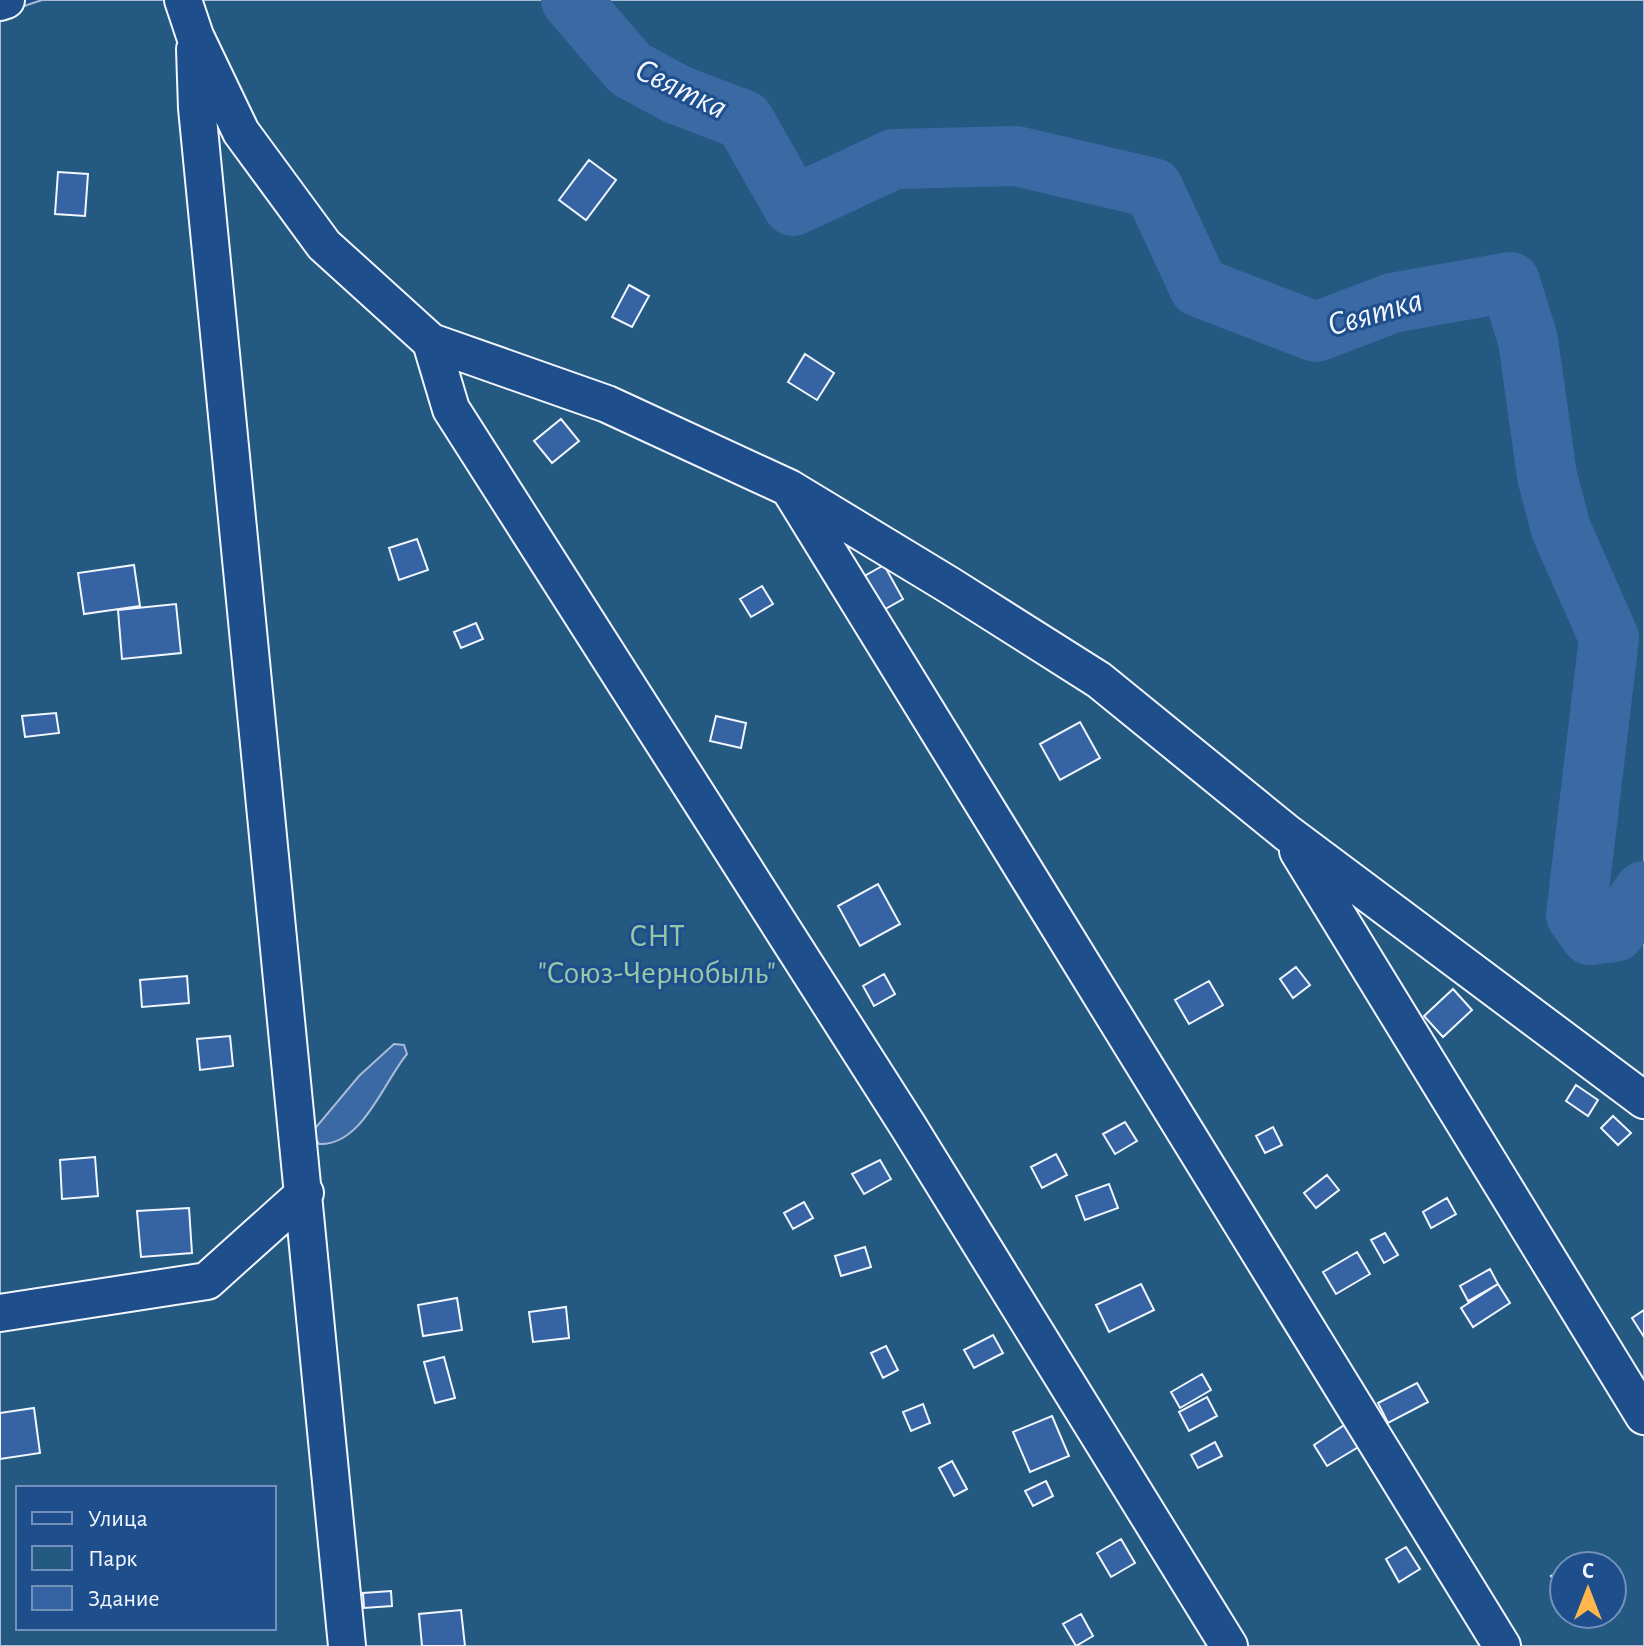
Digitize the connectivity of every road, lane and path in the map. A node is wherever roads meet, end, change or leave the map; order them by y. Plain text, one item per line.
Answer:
1 (183, 0) edge
2 (195, 36) junction
3 (431, 342) junction
4 (789, 488) junction
5 (1287, 833) junction
6 (1644, 1100) edge
7 (305, 1193) junction
8 (0, 1313) edge
9 (1644, 1416) edge
10 (347, 1646) edge
11 (1229, 1646) edge
12 (1502, 1646) edge

1 - 2 street
2 - 3 street
2 - 7 street
3 - 4 street
3 - 11 street
4 - 5 street
4 - 12 street
5 - 6 street
5 - 9 street
7 - 8 street
7 - 10 street

